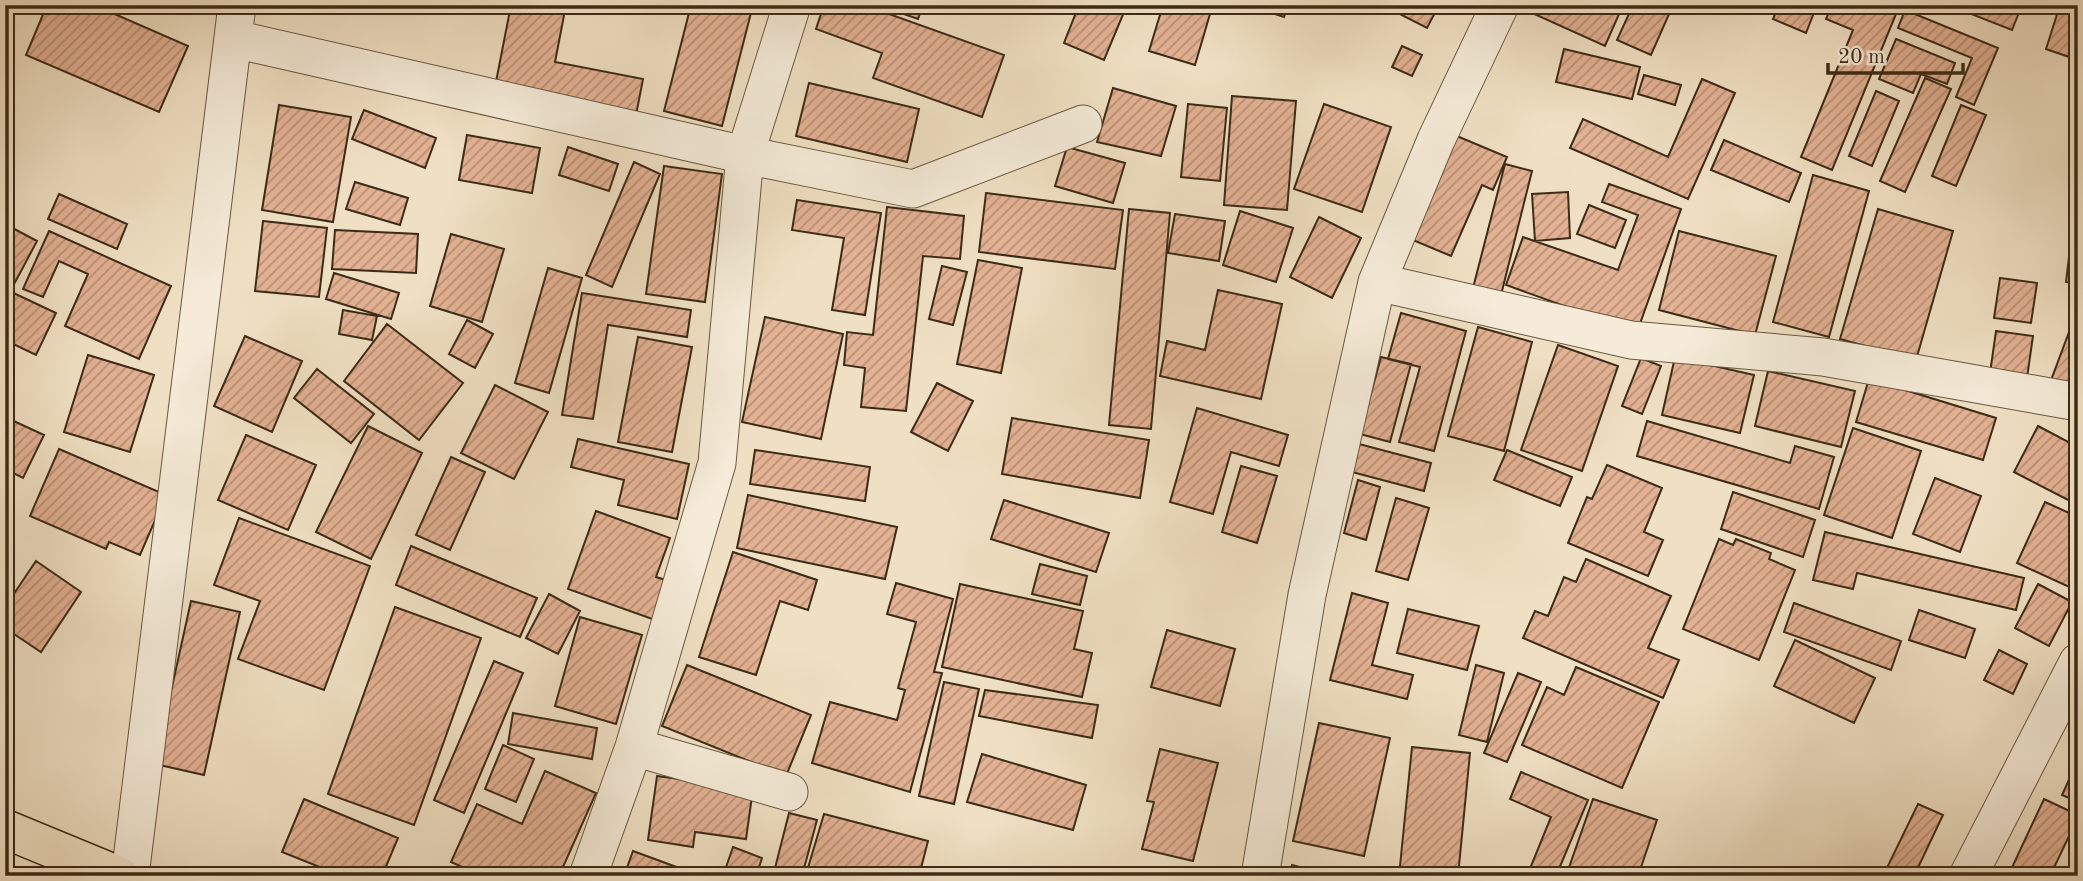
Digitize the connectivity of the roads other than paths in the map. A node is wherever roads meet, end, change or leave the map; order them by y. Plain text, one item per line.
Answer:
1 (792, 5) edge
2 (1500, 5) edge
3 (235, 22) edge
4 (1083, 124) dead end
5 (745, 155) junction
6 (1377, 282) junction
7 (2078, 402) edge
8 (2078, 662) edge
9 (634, 747) junction
10 (789, 792) dead end
11 (5, 829) edge
12 (119, 876) edge
13 (130, 876) edge
14 (588, 876) edge
15 (1260, 876) edge
16 (1968, 876) edge

1 - 5 street
2 - 6 street
3 - 5 street
3 - 13 street
4 - 5 street
5 - 9 street
6 - 7 street
6 - 15 street
8 - 16 street
9 - 10 street
9 - 14 street
11 - 12 main road

